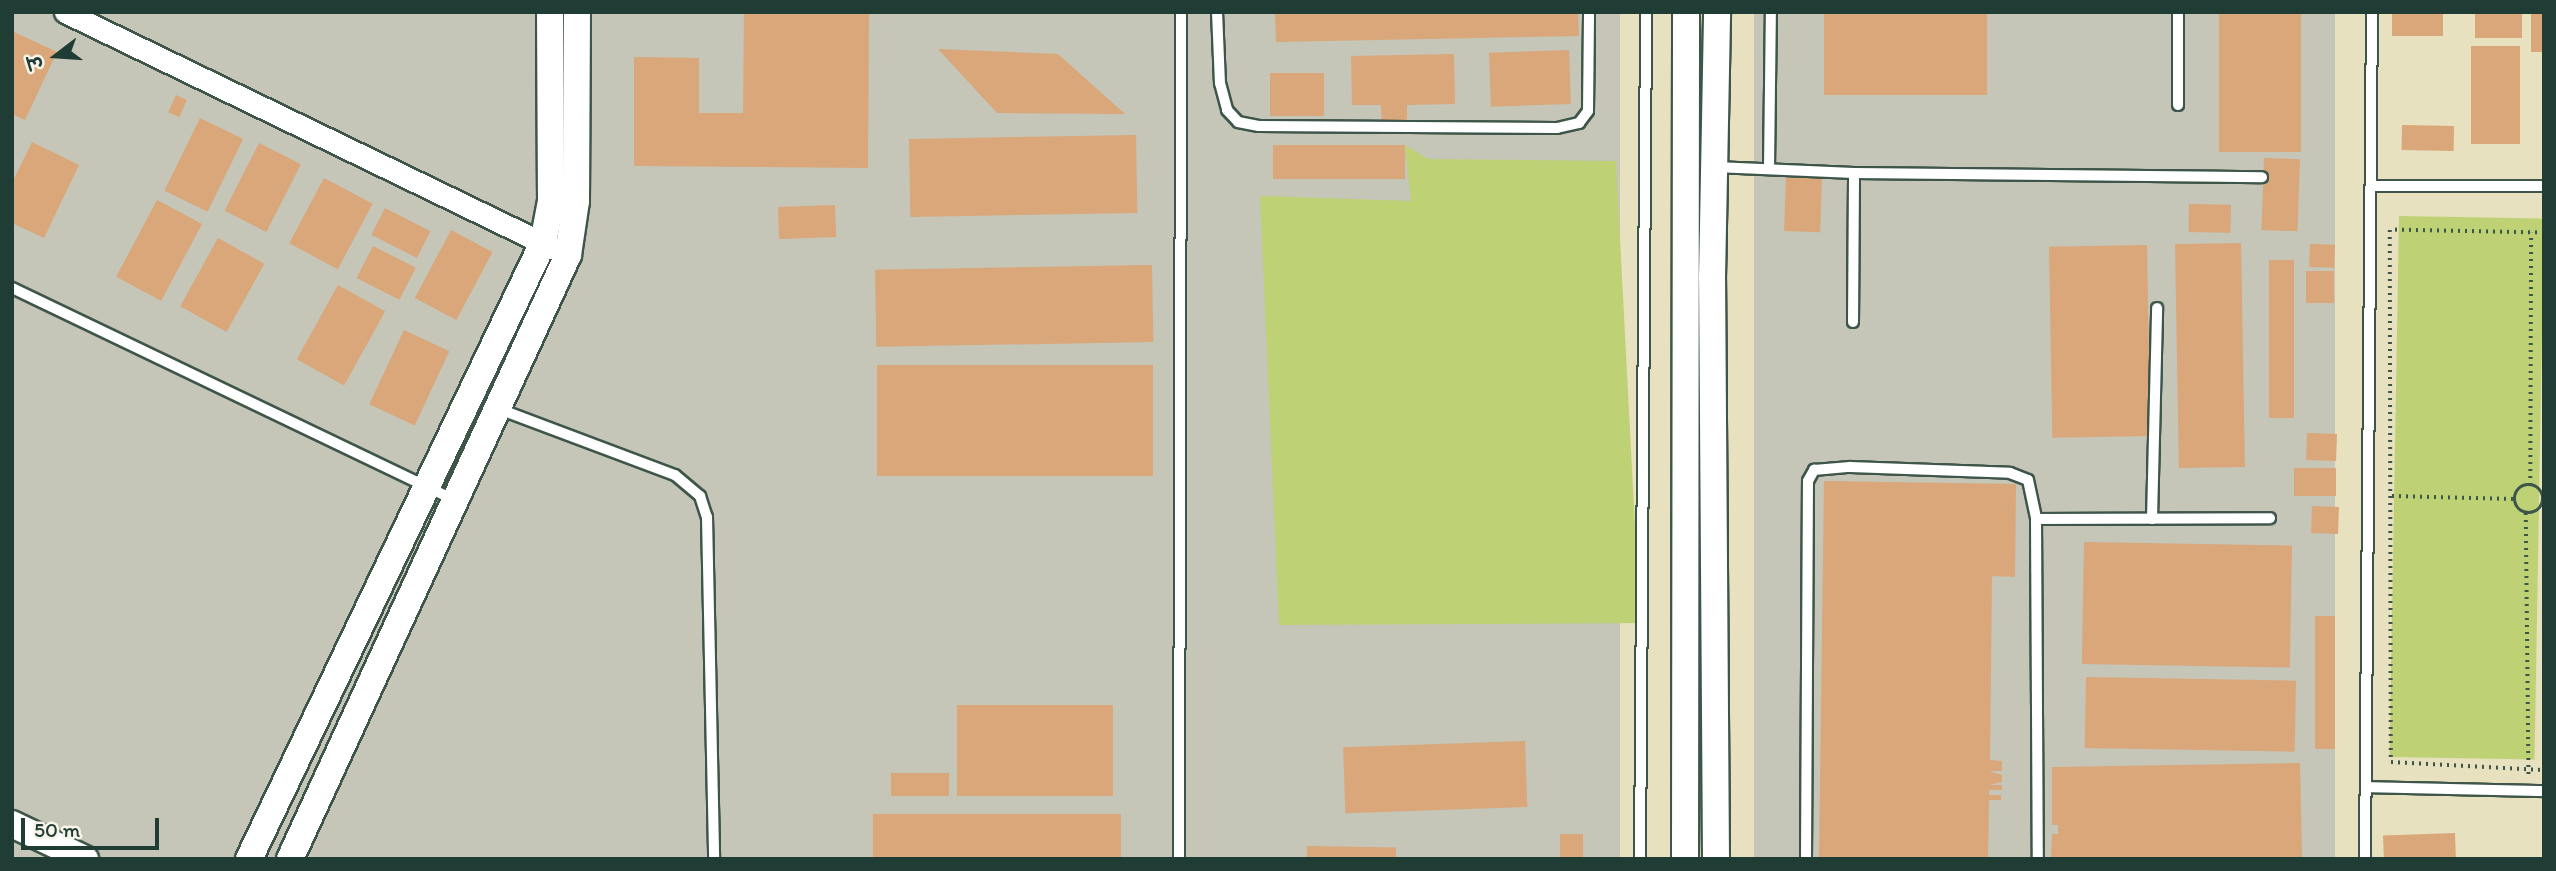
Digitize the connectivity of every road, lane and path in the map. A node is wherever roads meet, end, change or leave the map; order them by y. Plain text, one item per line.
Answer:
1 (65, 12) edge
2 (550, 12) edge
3 (577, 12) edge
4 (1181, 12) edge
5 (1217, 12) edge
6 (1589, 12) edge
7 (1646, 12) edge
8 (1686, 12) edge
9 (1717, 12) edge
10 (1771, 12) edge
11 (2178, 12) edge
12 (2372, 12) edge
13 (2178, 105) dead end
14 (1700, 167) junction
15 (1769, 167) junction
16 (1854, 173) junction
17 (2262, 177) dead end
18 (2371, 186) junction
19 (2544, 186) edge
20 (2531, 233) junction
21 (2544, 233) edge
22 (542, 243) junction
23 (568, 255) junction
24 (12, 288) edge
25 (2157, 308) dead end
26 (1853, 322) dead end
27 (496, 408) junction
28 (2530, 485) junction
29 (441, 494) junction
30 (2392, 496) junction
31 (2515, 499) junction
32 (2543, 501) edge
33 (2526, 513) junction
34 (2270, 518) dead end
35 (2036, 519) junction
36 (2152, 519) junction
37 (2528, 769) junction
38 (2544, 770) edge
39 (2366, 787) junction
40 (2529, 790) junction
41 (2544, 790) edge
42 (12, 824) edge
43 (85, 859) edge
44 (249, 859) edge
45 (290, 859) edge
46 (714, 859) edge
47 (1179, 859) edge
48 (1640, 859) edge
49 (1685, 859) edge
50 (1716, 859) edge
51 (1806, 859) edge
52 (2038, 859) edge
53 (2365, 859) edge

1 - 22 street
2 - 22 street
3 - 23 street
4 - 47 lane
5 - 6 lane
7 - 48 lane
8 - 14 street
9 - 14 street
10 - 15 lane
11 - 13 lane
12 - 18 lane
14 - 15 lane
14 - 49 street
14 - 50 street
15 - 16 lane
16 - 17 lane
16 - 26 lane
18 - 19 lane
18 - 39 lane
20 - 21 path
20 - 28 path
20 - 30 path
22 - 23 street
22 - 29 street
23 - 27 street
24 - 29 lane
25 - 36 lane
27 - 29 street
27 - 46 lane
28 - 31 path
28 - 32 path
29 - 44 street
29 - 45 street
30 - 31 path
30 - 37 path
31 - 33 path
32 - 33 path
33 - 37 path
34 - 36 lane
35 - 36 lane
35 - 51 lane
35 - 52 lane
37 - 38 path
37 - 40 path
39 - 40 lane
39 - 53 lane
40 - 41 lane
42 - 43 street

